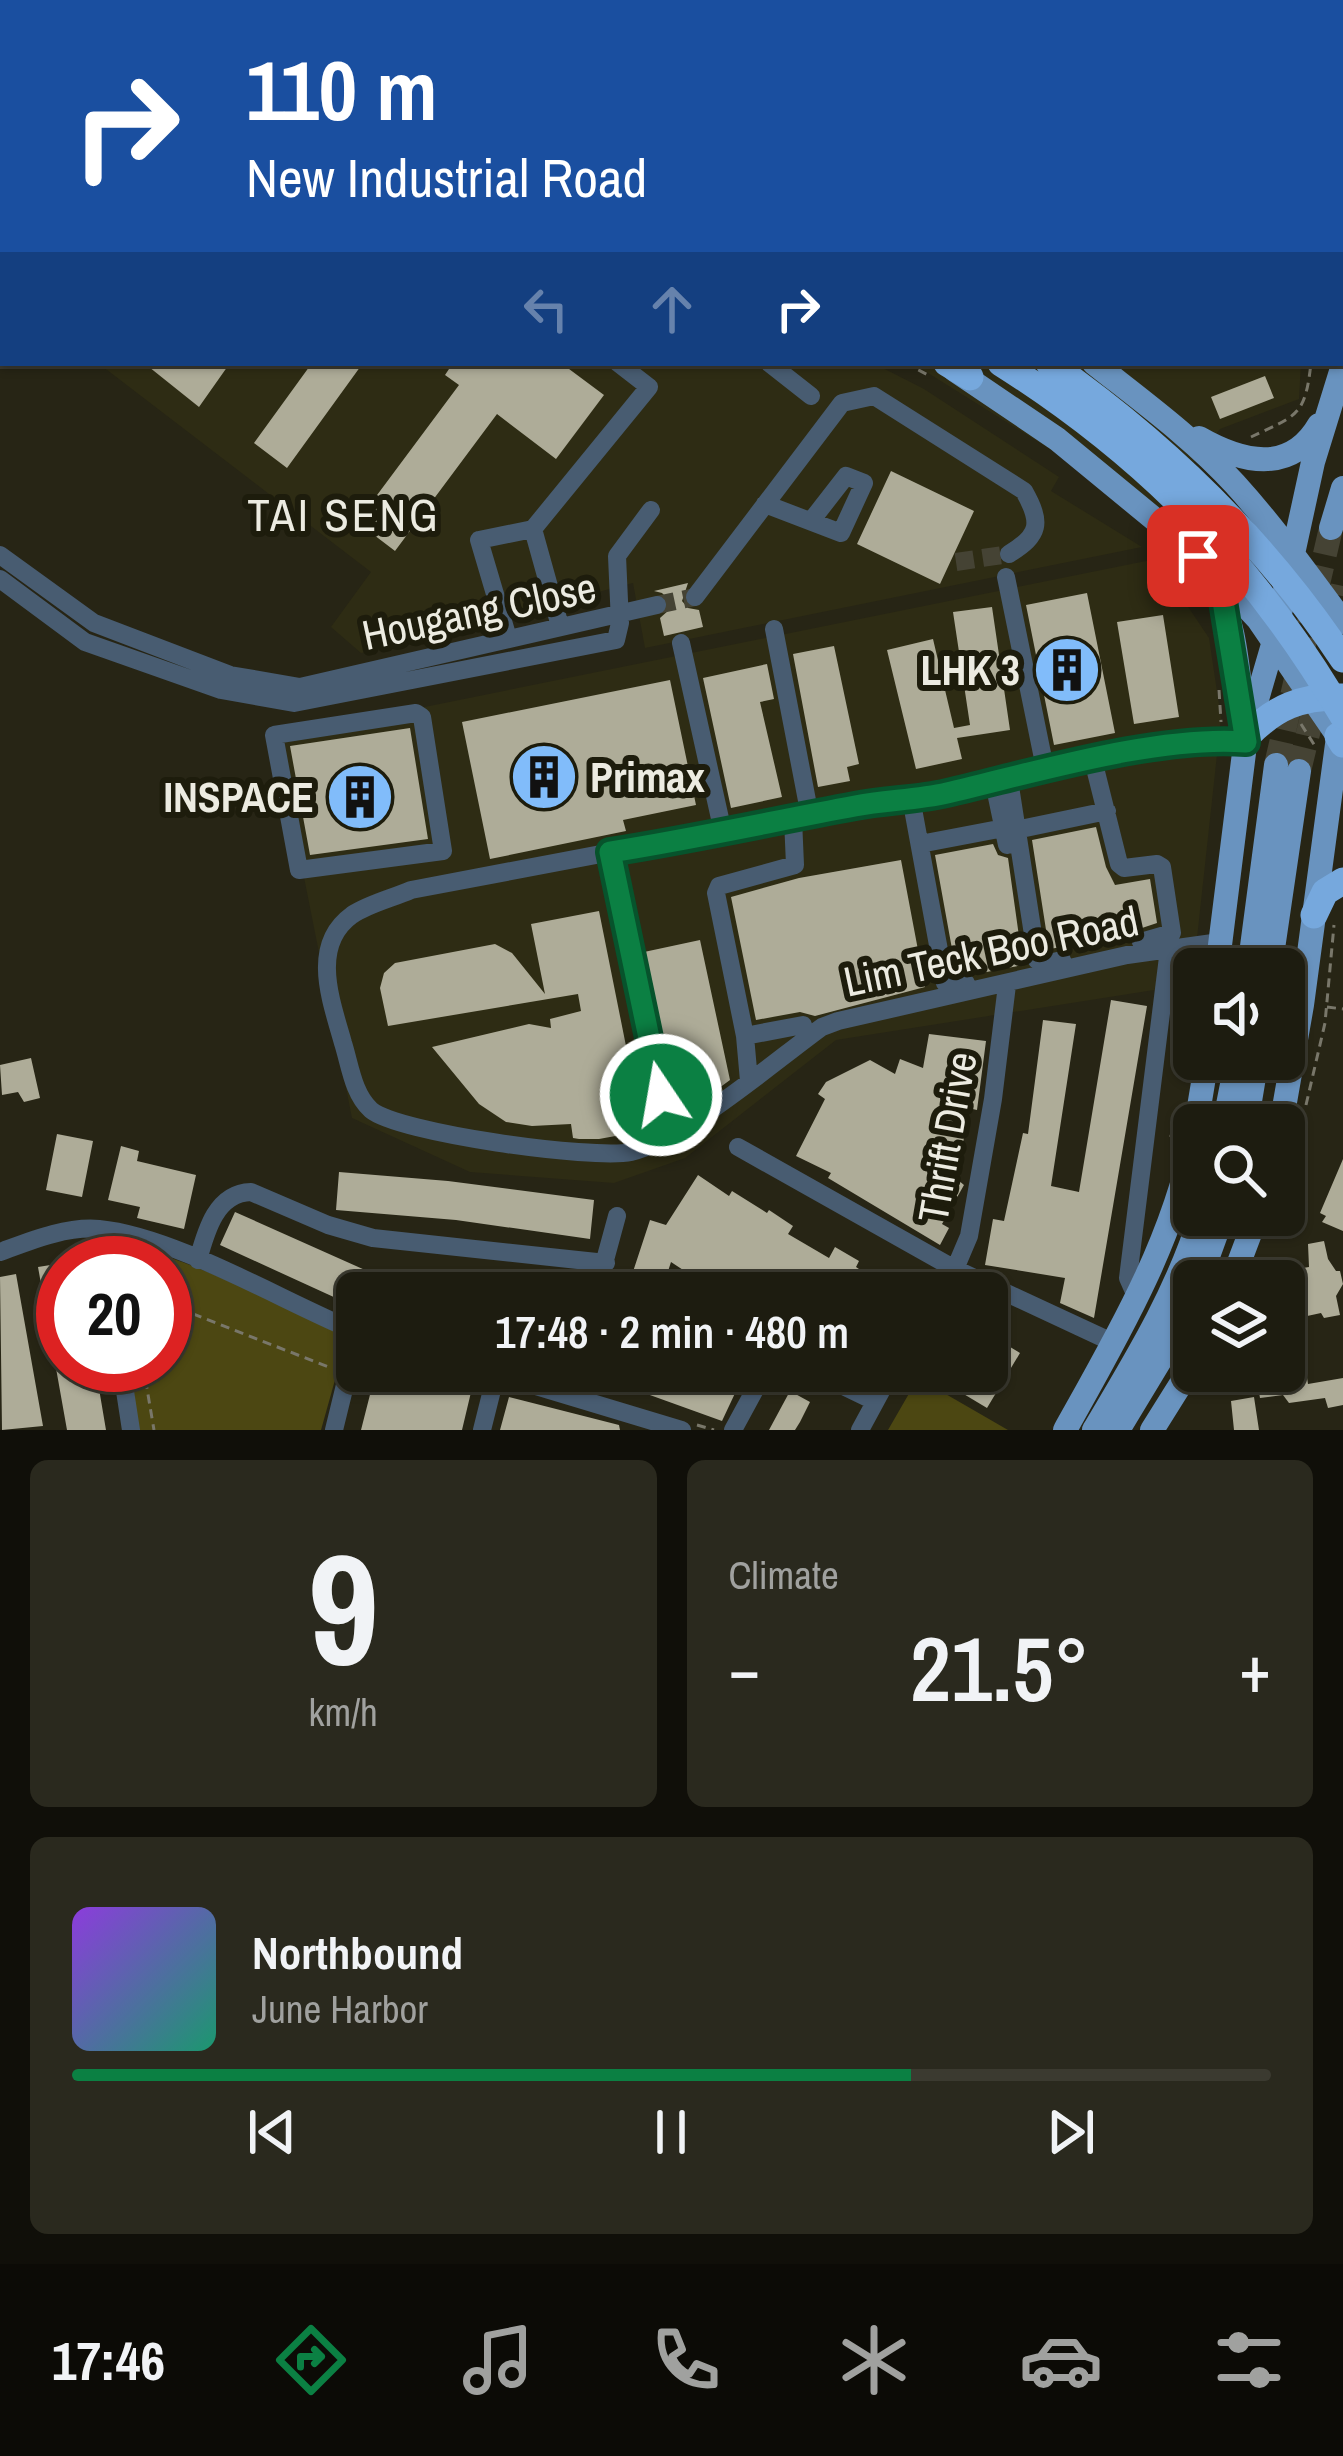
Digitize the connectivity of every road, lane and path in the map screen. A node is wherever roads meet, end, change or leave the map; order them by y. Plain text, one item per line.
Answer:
1 (622, 366) edge
2 (1006, 366) edge
3 (1053, 366) edge
4 (1098, 366) edge
5 (1311, 366) edge
6 (1343, 366) edge
7 (953, 368) edge
8 (796, 371) edge
9 (1334, 392) junction
10 (811, 396) dead end
11 (1156, 412) junction
12 (1250, 438) dead end
13 (1343, 488) edge
14 (765, 504) junction
15 (651, 510) dead end
16 (811, 521) dead end
17 (533, 529) junction
18 (1331, 529) dead end
19 (1292, 552) junction
20 (1009, 554) dead end
21 (1198, 556) junction
22 (2, 566) edge
23 (1006, 577) dead end
24 (695, 597) tunnel mouth
25 (657, 605) tunnel mouth
26 (620, 612) junction
27 (1343, 622) edge
28 (560, 626) junction
29 (774, 629) dead end
30 (508, 638) junction
31 (1274, 641) junction
32 (681, 644) dead end
33 (1343, 659) edge
34 (1219, 674) dead end
35 (1311, 697) junction
36 (1343, 699) edge
37 (1238, 740) junction
38 (1340, 741) edge
39 (1093, 760) junction
40 (1045, 768) junction
41 (1240, 770) junction
42 (1002, 781) junction
43 (911, 798) junction
44 (1106, 811) junction
45 (801, 818) junction
46 (1010, 829) junction
47 (723, 832) junction
48 (920, 844) junction
49 (610, 852) junction
50 (401, 856) junction
51 (1343, 881) edge
52 (411, 890) junction
53 (1324, 915) junction
54 (1220, 942) junction
55 (1219, 948) edge
56 (1253, 948) edge
57 (1272, 948) edge
58 (1169, 949) junction
59 (1007, 985) junction
60 (1325, 1007) junction
61 (1343, 1009) edge
62 (802, 1025) dead end
63 (745, 1036) junction
64 (748, 1081) junction
65 (1294, 1104) edge
66 (1305, 1111) dead end
67 (669, 1136) junction
68 (738, 1147) dead end
69 (1173, 1206) edge
70 (617, 1216) dead end
71 (100, 1229) junction
72 (101, 1236) edge
73 (1194, 1236) edge
74 (0, 1252) edge
75 (198, 1260) junction
76 (606, 1263) junction
77 (955, 1269) junction
78 (603, 1272) edge
79 (953, 1272) edge
80 (1136, 1297) junction
81 (192, 1314) edge
82 (336, 1324) edge
83 (1173, 1340) edge
84 (1114, 1343) junction
85 (336, 1370) edge
86 (125, 1392) edge
87 (148, 1392) edge
88 (343, 1392) edge
89 (488, 1392) edge
90 (557, 1392) edge
91 (754, 1392) edge
92 (855, 1392) edge
93 (879, 1392) edge
94 (1176, 1392) edge
95 (874, 1401) junction
96 (131, 1430) edge
97 (154, 1430) edge
98 (334, 1430) edge
99 (482, 1430) edge
100 (682, 1430) edge
101 (733, 1430) edge
102 (860, 1430) edge
103 (1065, 1430) edge
104 (1094, 1430) edge
105 (1118, 1430) edge
106 (1152, 1430) edge

1 - 17 street
2 - 38 highway, bridge
3 - 33 highway, bridge
4 - 11 main road
5 - 12 path
6 - 9 main road
7 - 21 main road
8 - 10 street
9 - 11 main road
9 - 19 main road
11 - 19 main road
13 - 18 main road
14 - 16 street
14 - 20 street
14 - 24 street
15 - 26 street
17 - 28 street
17 - 30 street
19 - 27 main road
19 - 31 main road
21 - 31 main road
21 - 37 main road
22 - 26 street, Hougang Close
22 - 30 street, Hougang Close
23 - 40 street
25 - 26 street
26 - 28 street, Hougang Close
28 - 30 street, Hougang Close
29 - 45 street
31 - 35 main road
31 - 37 main road
32 - 47 street
34 - 37 path
35 - 36 highway
35 - 37 highway
35 - 38 main road
36 - 38 main road
37 - 39 street
37 - 41 main road
38 - 41 main road
38 - 53 main road
39 - 40 street
39 - 44 street
40 - 42 street
41 - 54 main road
42 - 43 street
42 - 46 street
43 - 45 street
43 - 48 street
44 - 46 street
44 - 46 street
45 - 47 street
45 - 63 street
46 - 48 street
46 - 48 street
47 - 49 street
49 - 52 street
49 - 67 street
50 - 50 street
50 - 52 street
51 - 53 highway
52 - 67 street, Lim Teck Boo Road
53 - 60 path
53 - 65 main road
54 - 55 main road
54 - 58 street, Lim Teck Boo Road
56 - 57 main road
58 - 59 street, Lim Teck Boo Road
58 - 80 street
59 - 64 street, Lim Teck Boo Road
59 - 77 street, Thrift Drive
60 - 61 path
60 - 66 path
62 - 63 street
63 - 64 street
64 - 67 street, Lim Teck Boo Road
68 - 77 street
69 - 80 main road
70 - 76 street
71 - 72 street
71 - 74 street
71 - 75 street
73 - 104 main road
75 - 76 street
75 - 82 street
76 - 78 street
77 - 79 street, Thrift Drive
77 - 84 street
80 - 84 main road
81 - 85 path
83 - 105 main road
84 - 103 main road
86 - 96 street
87 - 97 path
88 - 98 street
89 - 99 street
90 - 100 street
91 - 101 street
92 - 95 street
93 - 95 street
94 - 106 main road
95 - 102 street

